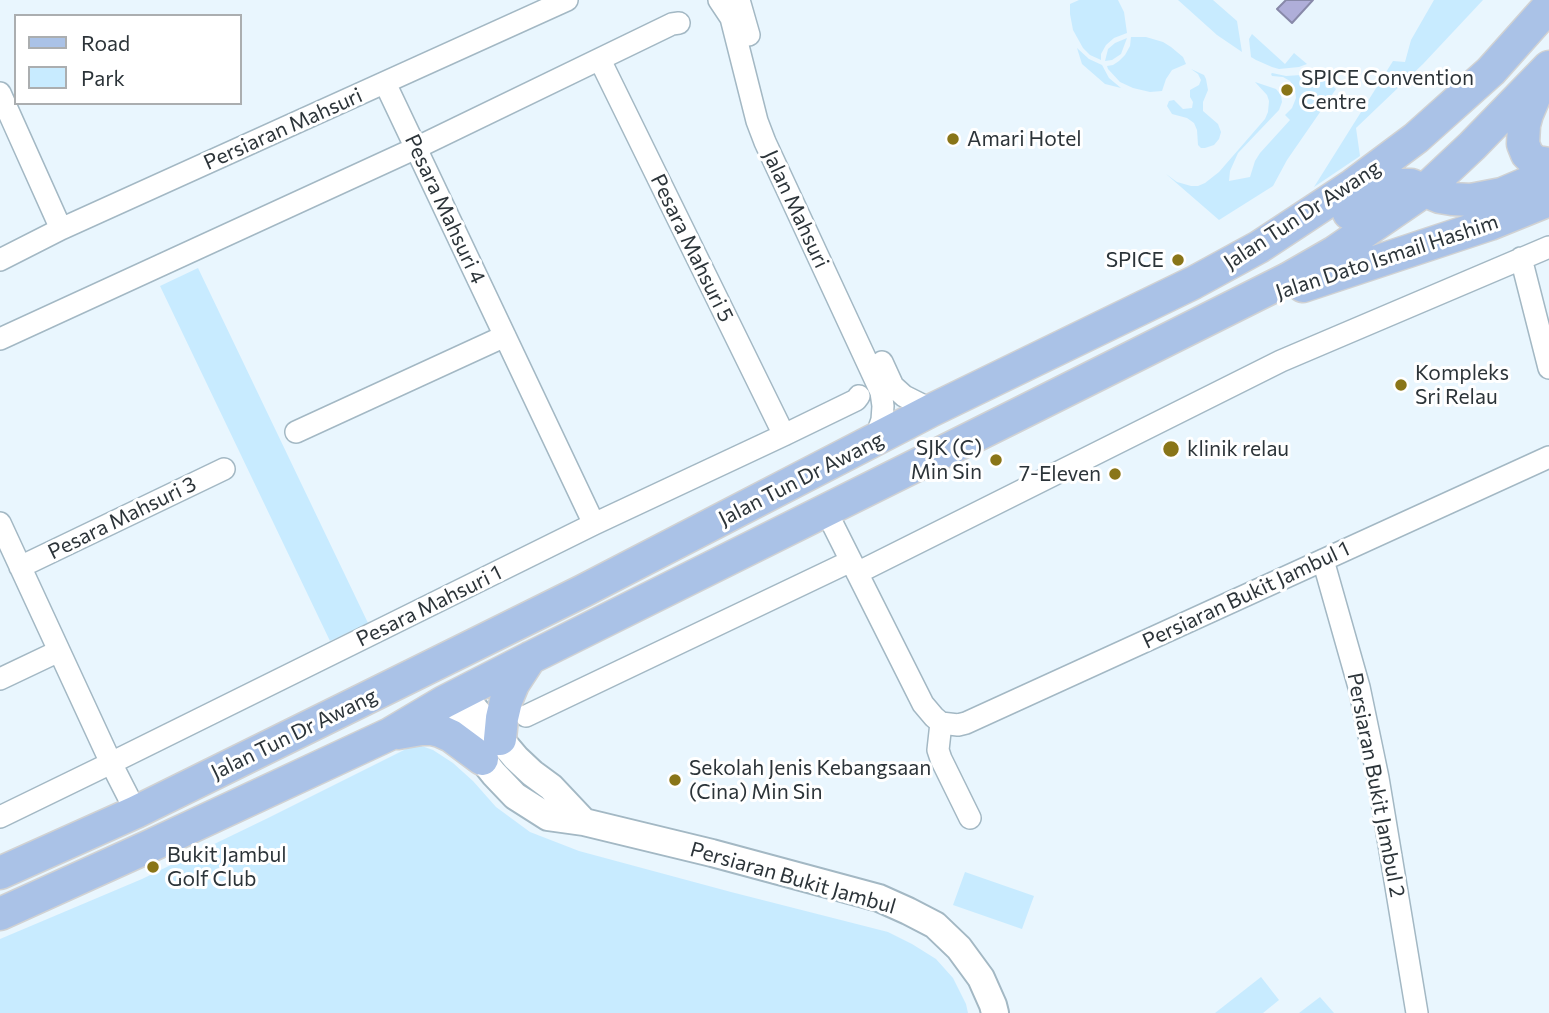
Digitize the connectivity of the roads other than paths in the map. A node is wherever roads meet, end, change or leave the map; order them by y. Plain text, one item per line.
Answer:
1 (568, 0) edge
2 (719, 0) edge
3 (1549, 6) edge
4 (738, 11) edge
5 (680, 23) dead end
6 (600, 60) junction
7 (1548, 68) edge
8 (385, 83) junction
9 (0, 93) edge
10 (416, 148) junction
11 (1549, 164) edge
12 (1549, 174) edge
13 (1424, 191) junction
14 (1549, 200) edge
15 (61, 229) junction
16 (1549, 247) edge
17 (1521, 258) junction
18 (0, 260) edge
19 (1224, 310) junction
20 (505, 336) junction
21 (0, 339) edge
22 (1039, 358) junction
23 (1549, 368) edge
24 (887, 389) junction
25 (859, 396) dead end
26 (932, 411) junction
27 (296, 432) dead end
28 (784, 435) junction
29 (875, 440) junction
30 (1549, 457) edge
31 (224, 469) dead end
32 (826, 511) junction
33 (0, 523) edge
34 (594, 524) junction
35 (1323, 560) junction
36 (20, 567) junction
37 (854, 567) junction
38 (472, 646) junction
39 (59, 651) junction
40 (530, 658) junction
41 (0, 679) edge
42 (391, 686) junction
43 (449, 692) junction
44 (526, 716) dead end
45 (942, 723) junction
46 (390, 734) junction
47 (491, 749) junction
48 (111, 763) junction
49 (136, 812) junction
50 (0, 817) edge
51 (970, 818) dead end
52 (0, 873) edge
53 (0, 914) edge
54 (995, 1013) edge
55 (1417, 1013) edge

1 - 8 street, Persiaran Mahsuri
2 - 4 street
3 - 22 main road, Jalan Tun Dr Awang
4 - 24 street, Jalan Mahsuri
5 - 6 street
6 - 10 street
6 - 28 street, Pesara Mahsuri 5
7 - 11 main road
7 - 13 main road, Jalan Tun Dr Awang
8 - 10 street, Pesara Mahsuri 4
8 - 15 street, Persiaran Mahsuri
9 - 15 street
10 - 20 street, Pesara Mahsuri 4
10 - 21 street
12 - 13 main road, Jalan Dato Ismail Hashim
13 - 19 main road, Jalan Tun Dr Awang
13 - 22 main road, Jalan Dato Ismail Hashim
14 - 19 main road, Jalan Dato Ismail Hashim
15 - 18 street, Persiaran Mahsuri
16 - 17 street
17 - 23 street
17 - 37 street
19 - 32 main road, Jalan Tun Dr Awang
20 - 27 street
20 - 34 street, Pesara Mahsuri 4
22 - 26 main road, Jalan Tun Dr Awang
24 - 26 street
24 - 29 street
25 - 28 street, Pesara Mahsuri 1
26 - 29 main road, Jalan Tun Dr Awang
28 - 34 street, Pesara Mahsuri 1
29 - 38 main road, Jalan Tun Dr Awang
30 - 35 street, Persiaran Bukit Jambul 1
31 - 36 street, Pesara Mahsuri 3
32 - 37 street
32 - 40 main road, Jalan Tun Dr Awang
33 - 36 street
34 - 48 street, Pesara Mahsuri 1
35 - 45 street, Persiaran Bukit Jambul 1
35 - 55 street, Persiaran Bukit Jambul 2
36 - 39 street
37 - 44 street
37 - 45 street
38 - 42 main road, Jalan Tun Dr Awang
38 - 43 main road
39 - 41 street
39 - 48 street
40 - 43 main road, Jalan Tun Dr Awang
40 - 47 main road
42 - 43 main road
42 - 49 main road, Jalan Tun Dr Awang
43 - 46 main road, Jalan Tun Dr Awang
43 - 47 street, Persiaran Bukit Jambul
45 - 51 street
46 - 47 main road
46 - 53 main road, Jalan Tun Dr Awang
47 - 54 street, Persiaran Bukit Jambul
48 - 49 street
48 - 50 street, Pesara Mahsuri 1
49 - 52 main road, Jalan Tun Dr Awang

